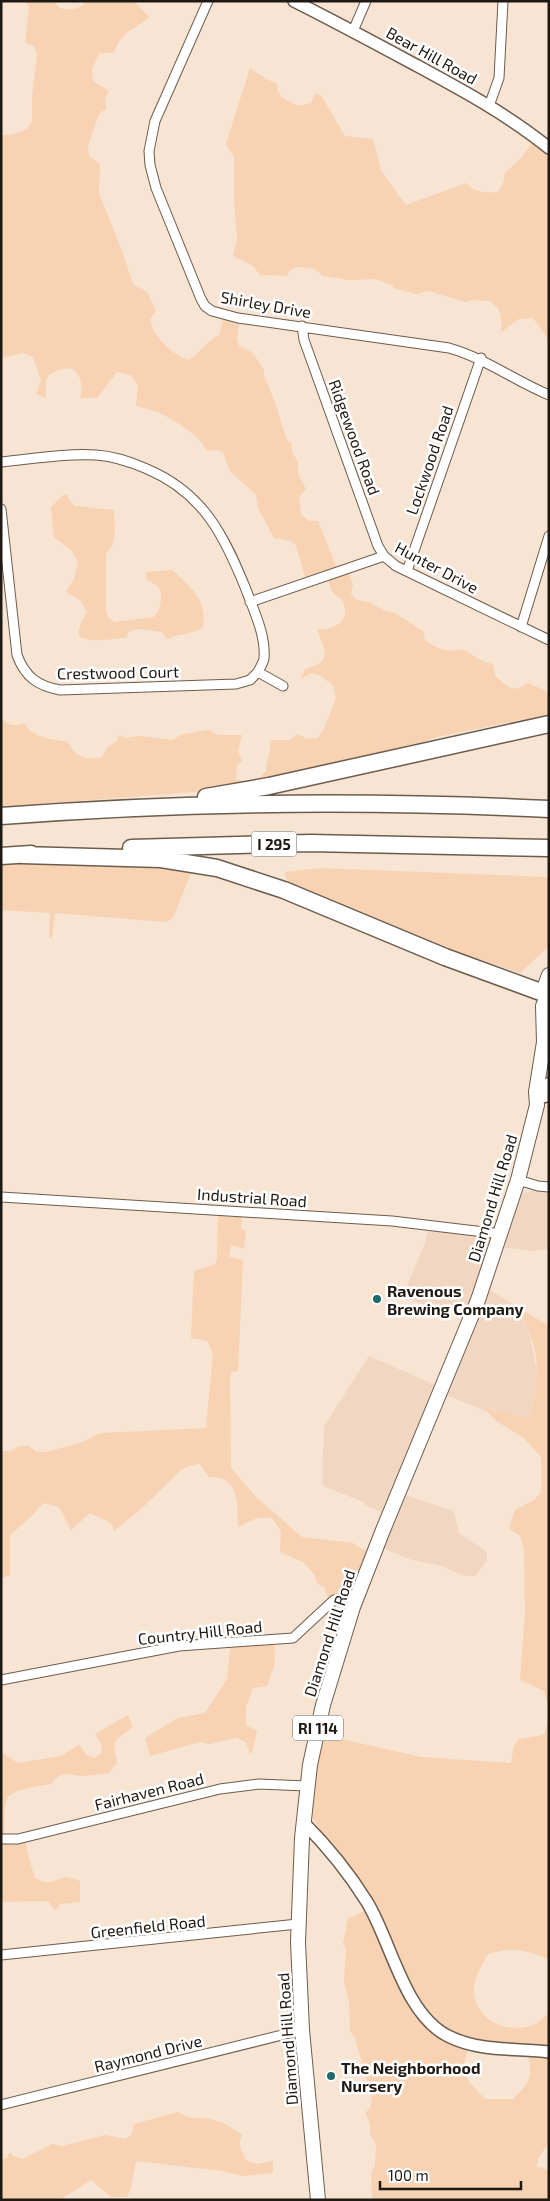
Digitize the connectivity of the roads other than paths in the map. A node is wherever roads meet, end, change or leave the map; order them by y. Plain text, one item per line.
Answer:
1 (208, 1) edge
2 (294, 1) edge
3 (366, 1) edge
4 (503, 1) edge
5 (353, 31) junction
6 (489, 106) junction
7 (549, 148) edge
8 (302, 326) junction
9 (481, 358) junction
10 (549, 395) edge
11 (1, 462) edge
12 (1, 508) edge
13 (549, 536) edge
14 (384, 556) junction
15 (407, 571) junction
16 (250, 602) junction
17 (521, 626) junction
18 (549, 640) edge
19 (258, 672) junction
20 (283, 686) dead end
21 (549, 724) edge
22 (114, 809) junction
23 (549, 809) edge
24 (1, 816) edge
25 (549, 848) edge
26 (22, 855) junction
27 (1, 856) edge
28 (549, 975) edge
29 (547, 997) edge
30 (545, 1091) edge
31 (518, 1180) junction
32 (549, 1187) edge
33 (1, 1197) edge
34 (501, 1234) junction
35 (359, 1593) junction
36 (1, 1680) edge
37 (306, 1786) junction
38 (303, 1822) junction
39 (1, 1839) edge
40 (298, 1924) junction
41 (1, 1955) edge
42 (302, 2030) junction
43 (549, 2052) edge
44 (1, 2105) edge
45 (318, 2200) edge

1 - 8 street, Shirley Drive
2 - 5 street, Bear Hill Road
3 - 5 street
4 - 6 street
5 - 6 street, Bear Hill Road
6 - 7 street, Bear Hill Road
8 - 9 street, Shirley Drive
8 - 14 street, Ridgewood Road
9 - 10 street, Shirley Drive
9 - 15 street, Lockwood Road
11 - 16 street
12 - 19 street, Crestwood Court
13 - 17 street
14 - 15 street, Hunter Drive
14 - 16 street, Hunter Drive
15 - 17 street, Hunter Drive
16 - 19 street
17 - 18 street, Hunter Drive
19 - 20 street
21 - 22 highway
22 - 23 highway
22 - 24 highway
25 - 26 highway, I 295
26 - 27 highway, I 295
26 - 29 highway
28 - 29 main road, Diamond Hill Road
29 - 30 main road, Diamond Hill Road / RI 114
30 - 31 main road, Diamond Hill Road / RI 114
31 - 32 street
31 - 34 main road, Diamond Hill Road / RI 114
33 - 34 street, Industrial Road
34 - 35 main road, Diamond Hill Road / RI 114
35 - 36 street, Country Hill Road
35 - 37 main road, Diamond Hill Road / RI 114
37 - 38 main road, Diamond Hill Road / RI 114
37 - 39 street, Fairhaven Road
38 - 40 main road, Diamond Hill Road / RI 114
38 - 43 street
40 - 41 street, Greenfield Road
40 - 42 main road, Diamond Hill Road / RI 114
42 - 44 street, Raymond Drive
42 - 45 main road, Diamond Hill Road / RI 114

